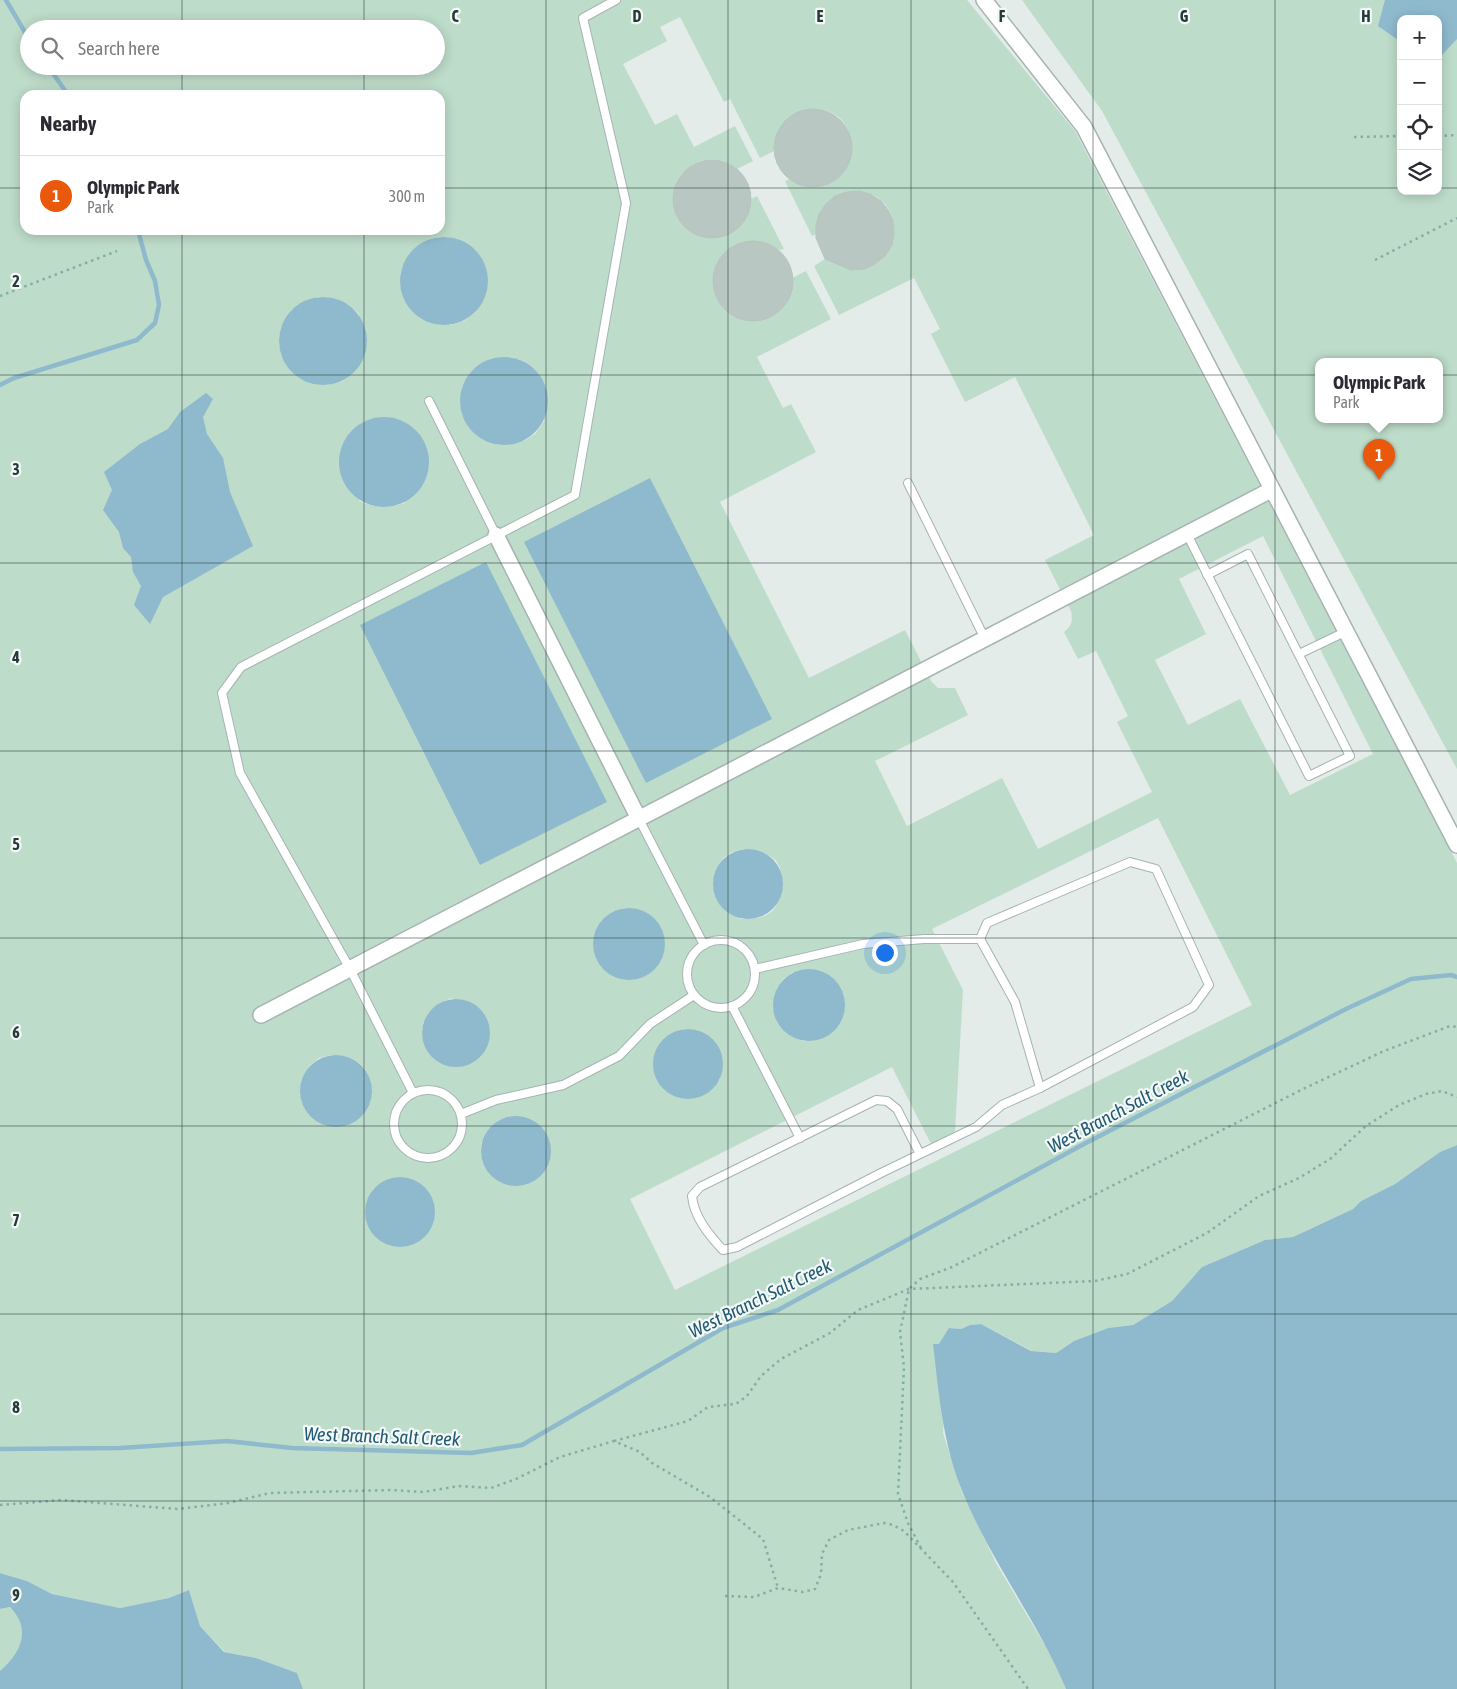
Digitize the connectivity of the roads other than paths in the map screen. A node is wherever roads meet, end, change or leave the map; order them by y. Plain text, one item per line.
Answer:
1 (616, 0) edge
2 (984, 0) edge
3 (429, 401) dead end
4 (908, 483) dead end
5 (1271, 490) junction
6 (1187, 534) junction
7 (496, 535) junction
8 (1207, 575) junction
9 (1347, 630) junction
10 (985, 639) junction
11 (1299, 654) junction
12 (639, 819) junction
13 (1457, 845) edge
14 (980, 939) junction
15 (704, 945) junction
16 (350, 969) junction
17 (755, 969) junction
18 (694, 995) junction
19 (732, 1006) junction
20 (261, 1015) dead end
21 (1040, 1088) junction
22 (414, 1093) junction
23 (461, 1114) junction
24 (800, 1138) junction
25 (920, 1154) junction

1 - 7 lane
2 - 5 street
3 - 7 lane
4 - 10 lane
5 - 6 street
5 - 9 street
6 - 8 lane
6 - 10 street
7 - 12 street
7 - 16 lane
8 - 11 lane
8 - 11 lane
9 - 11 lane
9 - 13 street
10 - 12 street
12 - 15 lane
12 - 16 street
14 - 17 lane
14 - 21 lane
14 - 21 lane
15 - 17 lane
15 - 18 lane
16 - 20 street
16 - 22 lane
17 - 19 lane
18 - 19 lane
18 - 23 lane
19 - 24 lane
21 - 25 lane
22 - 23 lane
22 - 23 lane
24 - 25 lane
24 - 25 lane

